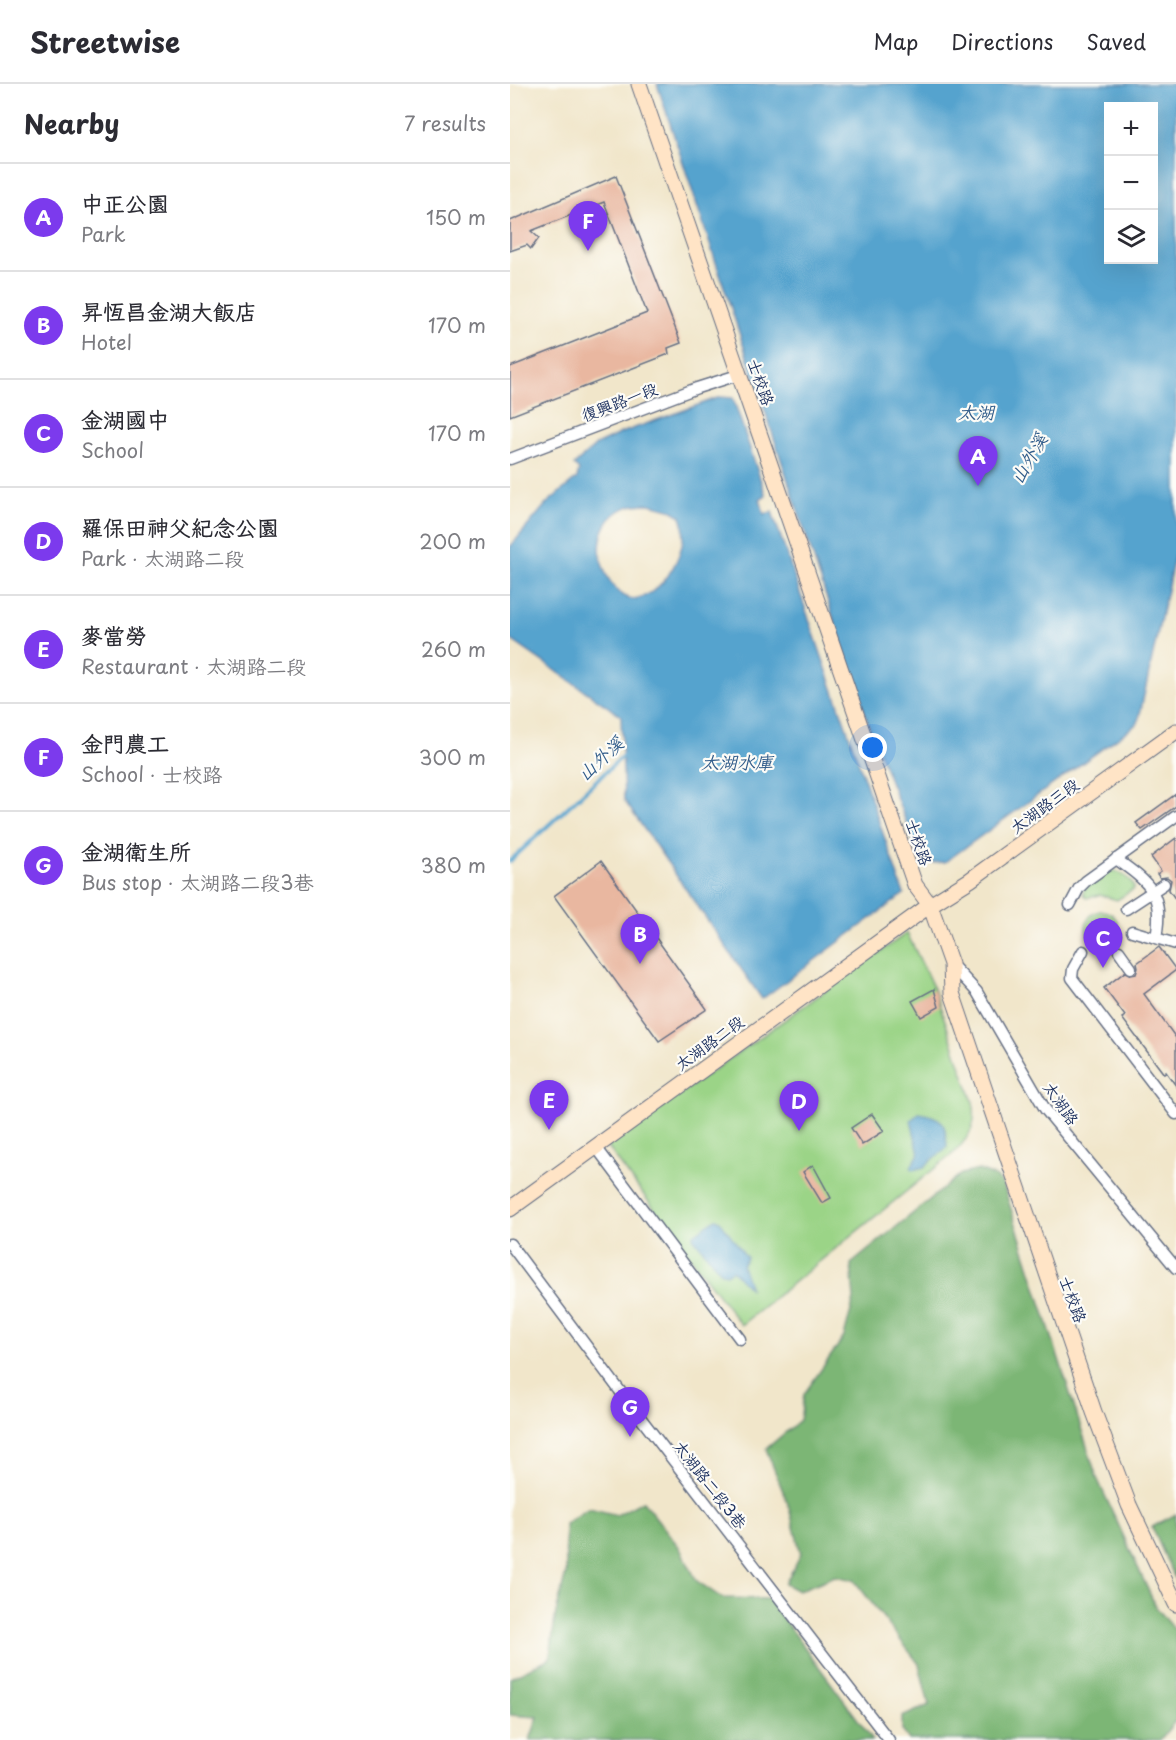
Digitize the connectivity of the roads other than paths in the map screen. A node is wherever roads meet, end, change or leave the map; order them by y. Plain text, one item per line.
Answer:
1 (639, 84) edge
2 (741, 374) junction
3 (510, 459) edge
4 (1176, 731) edge
5 (1176, 816) edge
6 (1116, 860) junction
7 (1164, 884) dead end
8 (1153, 891) junction
9 (930, 904) junction
10 (1070, 904) dead end
11 (1126, 909) dead end
12 (1132, 931) dead end
13 (1156, 938) junction
14 (1176, 944) edge
15 (1083, 951) dead end
16 (1119, 951) dead end
17 (951, 964) junction
18 (1131, 968) dead end
19 (1176, 1114) edge
20 (596, 1147) junction
21 (510, 1209) edge
22 (510, 1244) edge
23 (1176, 1268) edge
24 (740, 1339) dead end
25 (1176, 1604) edge
26 (889, 1740) edge

1 - 2 street, 士校路
2 - 3 street, 復興路一段
2 - 9 street, 士校路
4 - 9 street, 太湖路三段
5 - 6 street
6 - 8 street
6 - 10 street
7 - 8 street
8 - 11 street
8 - 13 street
9 - 17 street, 士校路
9 - 20 street, 太湖路二段
12 - 13 street
13 - 14 street
15 - 19 street
16 - 18 street
17 - 23 street, 太湖路
17 - 25 street, 士校路
20 - 21 street, 太湖路二段
20 - 24 street
22 - 26 street, 太湖路二段3巷

